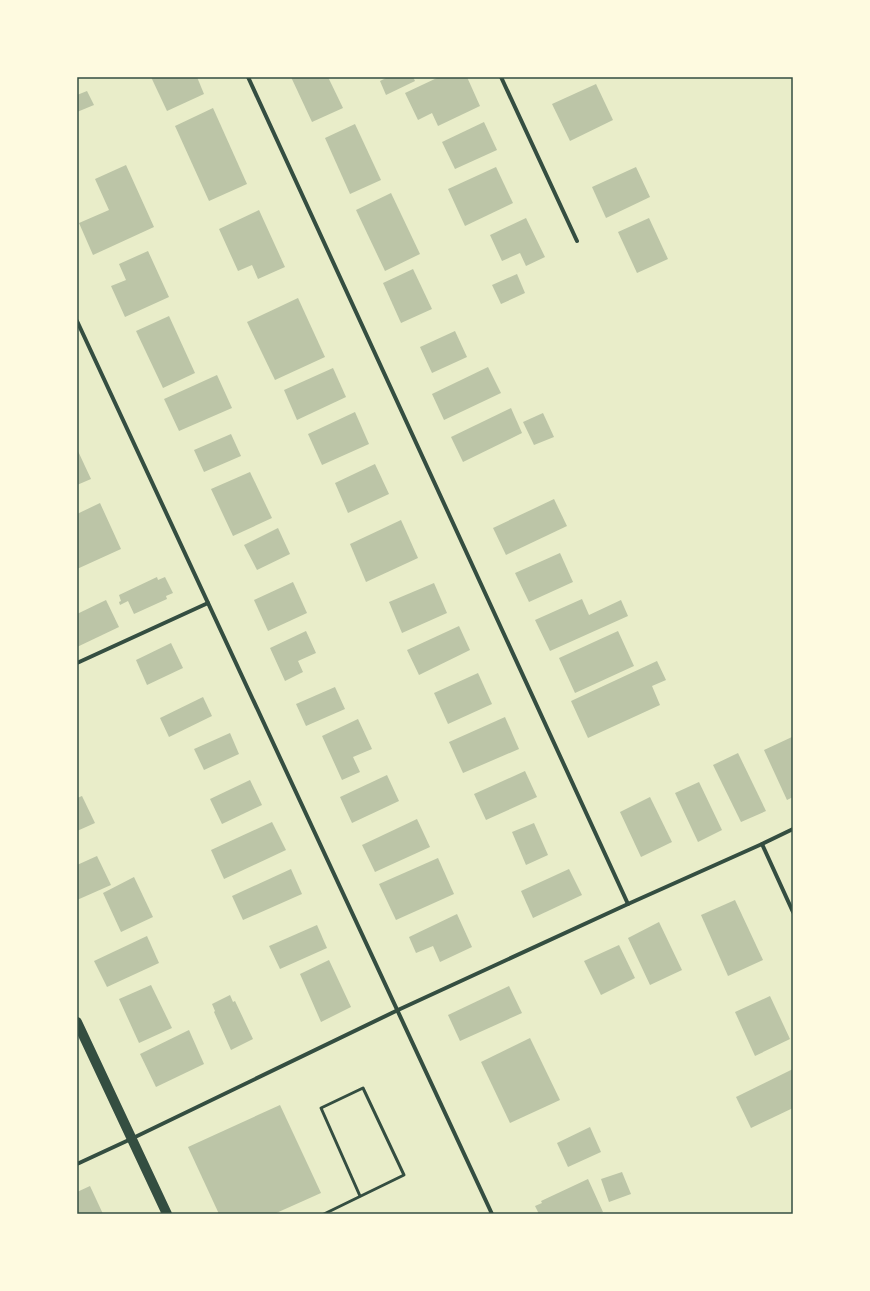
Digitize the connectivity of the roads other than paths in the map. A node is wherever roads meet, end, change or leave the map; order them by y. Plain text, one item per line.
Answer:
1 (248, 77) edge
2 (501, 77) edge
3 (577, 241) dead end
4 (77, 321) edge
5 (208, 603) junction
6 (77, 663) edge
7 (793, 829) edge
8 (762, 844) junction
9 (628, 904) junction
10 (793, 912) edge
11 (398, 1010) junction
12 (77, 1022) edge
13 (131, 1139) junction
14 (77, 1164) edge
15 (360, 1196) junction
16 (166, 1214) edge
17 (324, 1214) edge
18 (492, 1214) edge

1 - 9 street
2 - 3 street
4 - 5 street
5 - 6 street
5 - 11 street
7 - 8 street
8 - 9 street
8 - 10 street
9 - 11 street
11 - 13 street
11 - 18 street
12 - 13 main road
13 - 14 street
13 - 16 main road
15 - 15 lane
15 - 17 lane

